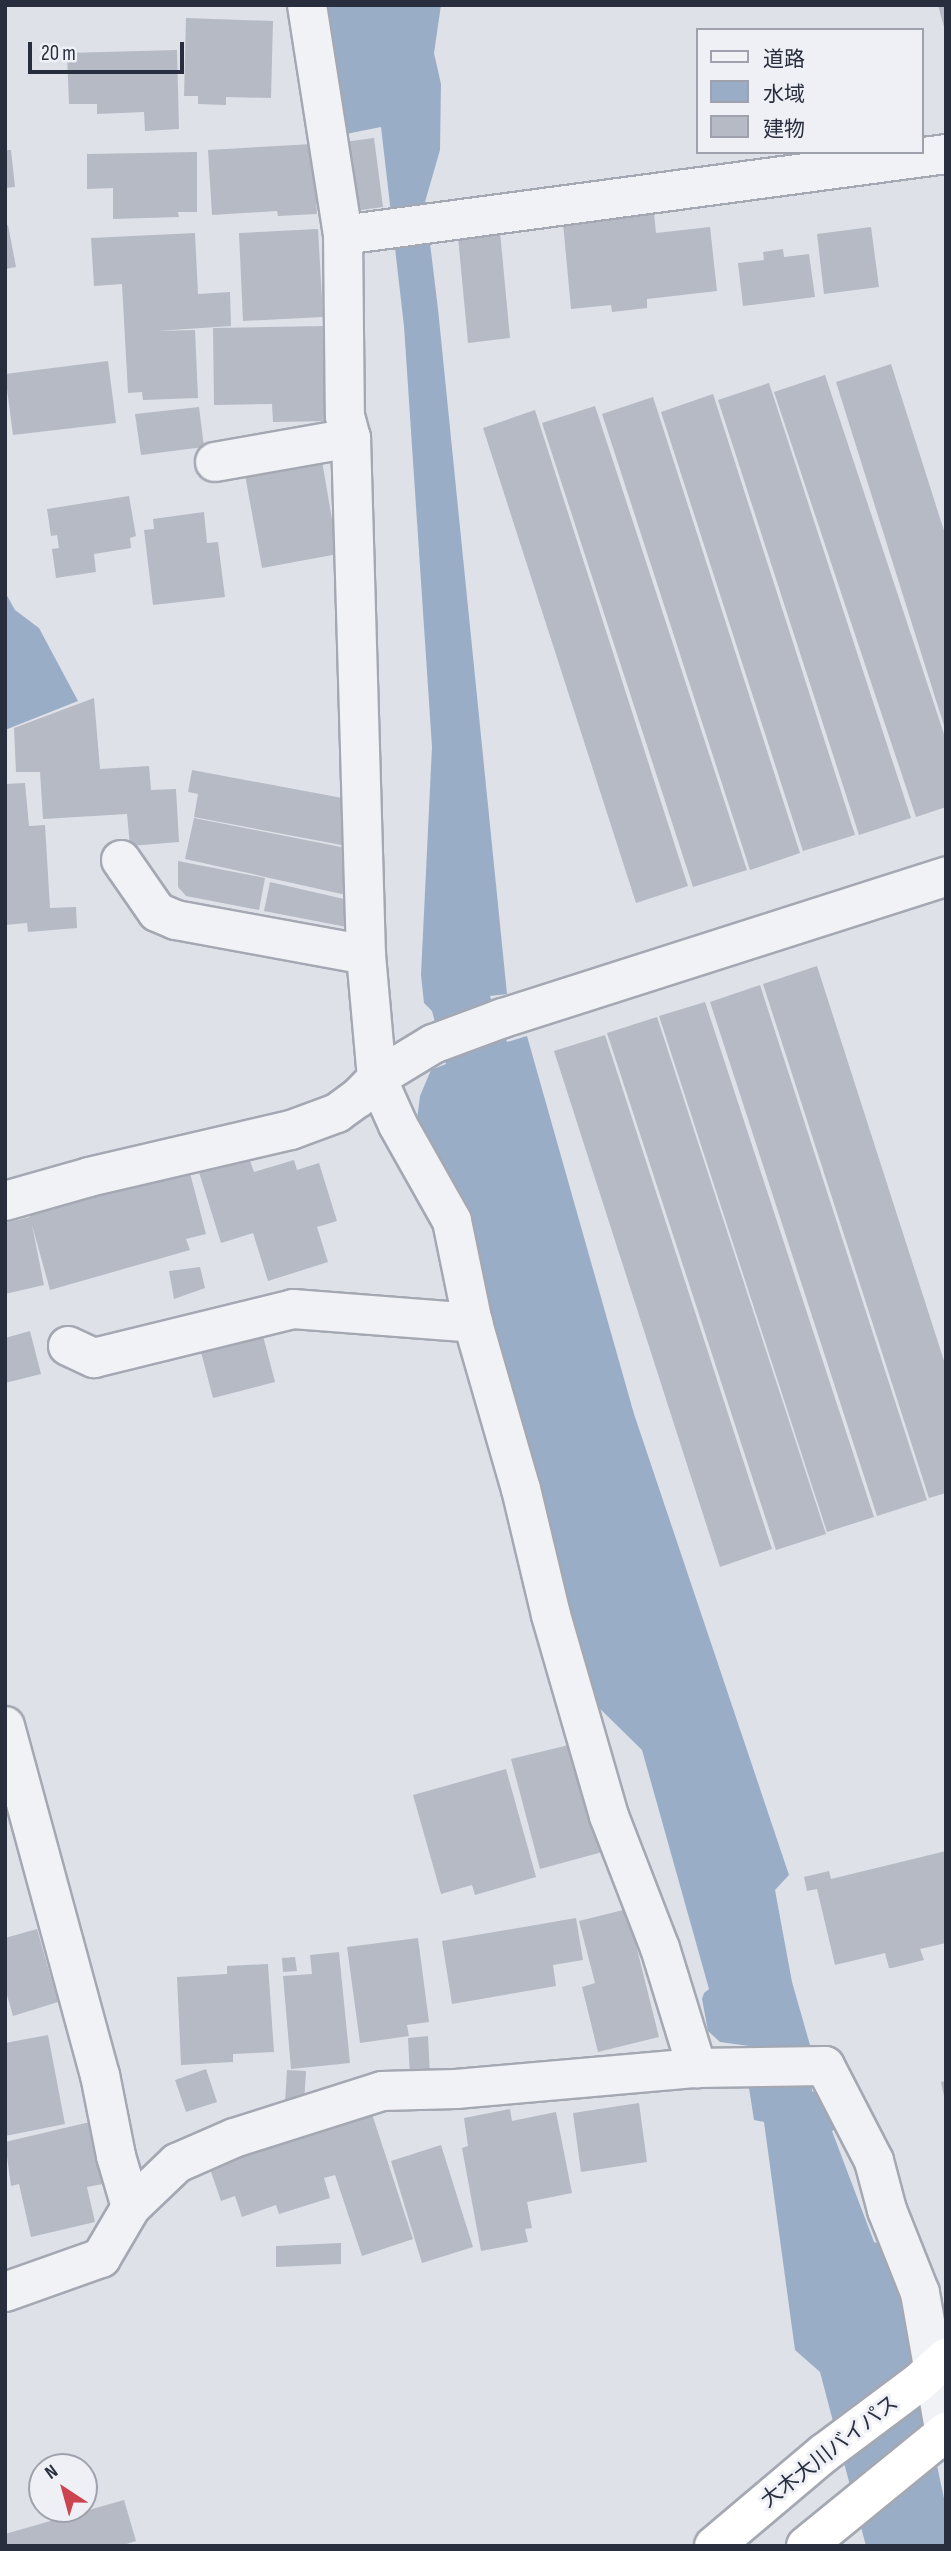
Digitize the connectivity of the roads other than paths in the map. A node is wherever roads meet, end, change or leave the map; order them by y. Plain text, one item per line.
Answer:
1 (307, 5) edge
2 (946, 154) edge
3 (343, 235) junction
4 (351, 438) junction
5 (215, 462) dead end
6 (121, 860) dead end
7 (946, 877) edge
8 (366, 955) junction
9 (377, 1078) junction
10 (5, 1202) edge
11 (473, 1323) junction
12 (68, 1346) dead end
13 (5, 1726) edge
14 (710, 2068) junction
15 (131, 2207) junction
16 (5, 2292) edge
17 (932, 2369) edge
18 (943, 2436) edge
19 (714, 2546) edge
20 (806, 2546) edge

1 - 3 street
2 - 3 street
3 - 4 street
4 - 5 street
4 - 8 street
6 - 8 street
7 - 9 street
8 - 9 street
9 - 10 street
9 - 11 street
11 - 12 street
11 - 14 street
13 - 15 street
14 - 15 street
14 - 17 street
15 - 16 street
17 - 18 street
17 - 19 highway, 大木大川バイパス
18 - 20 highway

